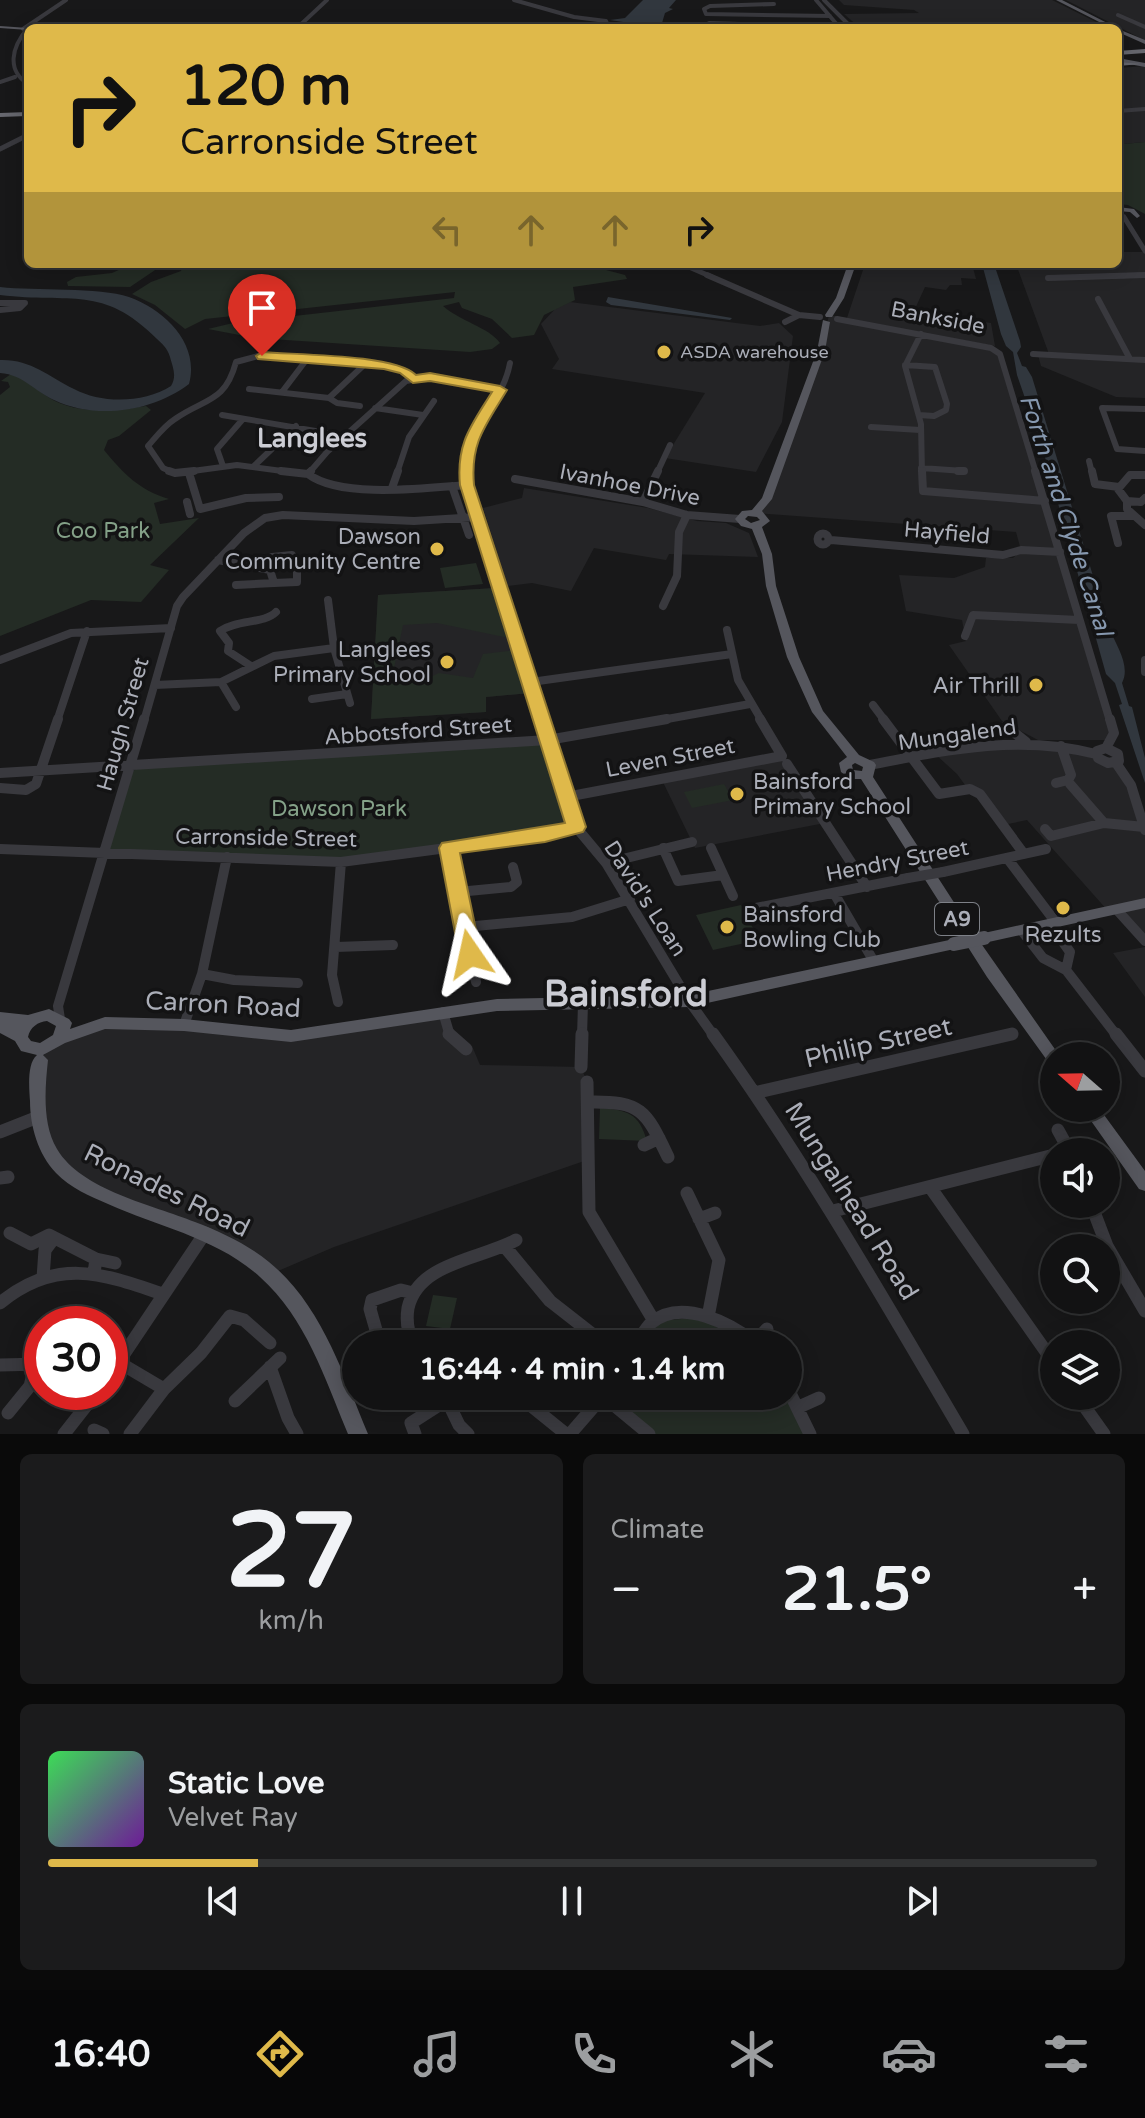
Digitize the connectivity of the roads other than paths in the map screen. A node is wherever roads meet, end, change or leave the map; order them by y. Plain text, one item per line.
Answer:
1 (66, 0) edge
2 (327, 0) edge
3 (514, 0) edge
4 (816, 0) edge
5 (824, 0) edge
6 (1058, 0) edge
7 (773, 2) edge
8 (706, 14) junction
9 (1118, 15) dead end
10 (830, 16) junction
11 (782, 17) junction
12 (797, 17) junction
13 (836, 23) joint
14 (848, 23) joint
15 (33, 24) edge
16 (301, 24) edge
17 (607, 24) edge
18 (709, 24) edge
19 (802, 24) edge
20 (1106, 24) edge
21 (0, 27) edge
22 (1145, 27) edge
23 (24, 29) edge
24 (24, 32) edge
25 (1122, 32) edge
26 (1122, 40) edge
27 (1145, 42) edge
28 (1145, 52) edge
29 (1122, 57) edge
30 (1122, 59) edge
31 (1142, 65) edge
32 (15, 77) junction
33 (0, 82) edge
34 (24, 82) edge
35 (1145, 109) edge
36 (1122, 111) edge
37 (24, 115) edge
38 (0, 116) edge
39 (24, 137) edge
40 (0, 149) edge
41 (1122, 209) edge
42 (1141, 215) edge
43 (1122, 218) edge
44 (1145, 251) edge
45 (691, 268) edge
46 (851, 268) edge
47 (1145, 275) edge
48 (1048, 278) dead end
49 (1098, 299) dead end
50 (0, 303) edge
51 (0, 310) edge
52 (799, 315) junction
53 (828, 318) junction
54 (785, 322) dead end
55 (921, 334) junction
56 (1033, 354) dead end
57 (307, 359) junction
58 (1130, 359) junction
59 (1145, 360) edge
60 (366, 363) junction
61 (510, 363) dead end
62 (905, 365) junction
63 (413, 379) junction
64 (500, 390) junction
65 (255, 391) dead end
66 (282, 392) junction
67 (329, 398) junction
68 (434, 401) dead end
69 (360, 406) dead end
70 (375, 408) junction
71 (1145, 409) edge
72 (228, 415) dead end
73 (423, 415) junction
74 (919, 415) junction
75 (243, 419) junction
76 (296, 426) junction
77 (871, 427) dead end
78 (920, 430) junction
79 (328, 431) dead end
80 (670, 445) dead end
81 (1145, 451) edge
82 (1089, 461) dead end
83 (223, 466) junction
84 (254, 466) junction
85 (921, 468) junction
86 (964, 471) dead end
87 (189, 473) junction
88 (308, 474) junction
89 (1145, 475) edge
90 (515, 479) dead end
91 (467, 485) junction
92 (452, 486) junction
93 (1119, 487) junction
94 (392, 488) junction
95 (279, 497) dead end
96 (1045, 501) junction
97 (1127, 501) junction
98 (643, 502) junction
99 (1144, 502) edge
100 (687, 515) junction
101 (1134, 516) junction
102 (477, 517) junction
103 (463, 518) junction
104 (740, 519) joint
105 (756, 519) junction
106 (1145, 525) edge
107 (469, 535) dead end
108 (831, 540) dead end
109 (1118, 543) dead end
110 (1060, 552) junction
111 (218, 560) junction
112 (270, 570) junction
113 (274, 583) junction
114 (236, 585) dead end
115 (328, 600) dead end
116 (663, 606) dead end
117 (276, 612) dead end
118 (1079, 620) junction
119 (171, 628) junction
120 (727, 630) dead end
121 (87, 631) junction
122 (965, 636) dead end
123 (334, 648) junction
124 (732, 654) junction
125 (0, 660) edge
126 (1145, 660) edge
127 (251, 666) junction
128 (1145, 672) edge
129 (221, 682) junction
130 (531, 682) junction
131 (155, 685) junction
132 (312, 699) dead end
133 (750, 704) junction
134 (873, 705) dead end
135 (236, 707) dead end
136 (1006, 726) dead end
137 (548, 740) junction
138 (1026, 742) junction
139 (1061, 746) junction
140 (1101, 751) junction
141 (913, 756) junction
142 (784, 760) junction
143 (132, 764) junction
144 (867, 770) junction
145 (39, 771) junction
146 (0, 773) edge
147 (1056, 783) dead end
148 (1070, 784) dead end
149 (0, 788) edge
150 (566, 797) junction
151 (1104, 823) junction
152 (576, 827) junction
153 (1144, 828) edge
154 (1045, 829) dead end
155 (692, 842) dead end
156 (449, 848) junction
157 (663, 848) junction
158 (711, 848) dead end
159 (0, 849) edge
160 (1046, 849) dead end
161 (104, 853) junction
162 (1024, 854) junction
163 (227, 857) junction
164 (1007, 858) junction
165 (341, 862) junction
166 (606, 863) junction
167 (513, 867) dead end
168 (723, 875) junction
169 (867, 887) junction
170 (458, 892) junction
171 (834, 893) junction
172 (733, 896) dead end
173 (630, 899) junction
174 (1145, 903) edge
175 (756, 908) dead end
176 (1117, 910) junction
177 (1054, 924) junction
178 (465, 927) junction
179 (1022, 931) junction
180 (1145, 941) edge
181 (393, 945) dead end
182 (336, 947) junction
183 (873, 960) junction
184 (1066, 970) junction
185 (70, 974) junction
186 (202, 974) junction
187 (476, 982) dead end
188 (298, 983) dead end
189 (689, 1001) junction
190 (338, 1002) dead end
191 (583, 1004) junction
192 (443, 1012) junction
193 (0, 1018) edge
194 (36, 1018) junction
195 (184, 1025) junction
196 (0, 1026) edge
197 (59, 1032) junction
198 (1012, 1034) dead end
199 (20, 1037) junction
200 (1042, 1042) edge
201 (466, 1049) dead end
202 (36, 1055) junction
203 (581, 1067) dead end
204 (1145, 1071) edge
205 (587, 1082) dead end
206 (754, 1093) junction
207 (589, 1102) junction
208 (38, 1117) junction
209 (1100, 1122) edge
210 (1058, 1130) dead end
211 (0, 1132) edge
212 (659, 1138) junction
213 (1062, 1138) edge
214 (644, 1145) dead end
215 (668, 1157) dead end
216 (1040, 1159) edge
217 (1145, 1184) edge
218 (930, 1187) junction
219 (687, 1193) dead end
220 (833, 1211) junction
221 (715, 1213) dead end
222 (1094, 1218) edge
223 (699, 1219) junction
224 (10, 1233) dead end
225 (205, 1233) junction
226 (54, 1238) junction
227 (115, 1263) dead end
228 (95, 1266) junction
229 (43, 1278) junction
230 (413, 1293) junction
231 (162, 1294) junction
232 (0, 1303) edge
233 (1145, 1311) edge
234 (708, 1317) junction
235 (654, 1321) junction
236 (376, 1330) edge
237 (407, 1330) edge
238 (587, 1330) edge
239 (647, 1330) edge
240 (736, 1330) edge
241 (270, 1343) dead end
242 (1040, 1343) edge
243 (128, 1348) edge
244 (0, 1365) edge
245 (24, 1365) edge
246 (128, 1374) edge
247 (164, 1389) junction
248 (24, 1393) edge
249 (819, 1398) dead end
250 (235, 1401) dead end
251 (802, 1406) edge
252 (83, 1410) edge
253 (431, 1410) edge
254 (454, 1410) edge
255 (537, 1410) edge
256 (590, 1410) edge
257 (620, 1410) edge
258 (800, 1410) edge
259 (1087, 1410) edge
260 (8, 1413) dead end
261 (64, 1434) edge
262 (130, 1434) edge
263 (297, 1434) edge
264 (358, 1434) edge
265 (415, 1434) edge
266 (468, 1434) edge
267 (568, 1434) edge
268 (649, 1434) edge
269 (810, 1434) edge
270 (963, 1434) edge
271 (1104, 1434) edge

1 - 15 street
2 - 16 street
3 - 17 street
4 - 10 street
5 - 14 street
6 - 20 main road
7 - 8 street
7 - 11 street
8 - 11 street
8 - 18 street
9 - 22 street
10 - 12 street
10 - 13 street
11 - 12 street
12 - 19 street
13 - 14 street
21 - 23 main road
24 - 32 street
25 - 27 main road
26 - 27 main road
28 - 29 highway
30 - 31 highway
32 - 33 street
32 - 34 street
35 - 36 street
37 - 38 highway
39 - 40 street
41 - 42 main road
43 - 44 street
45 - 52 street
46 - 53 main road
47 - 48 street
49 - 58 street
50 - 51 street
52 - 53 street, Bankside
52 - 54 street
53 - 55 street, Bankside
53 - 105 main road
55 - 62 street
55 - 96 street, Bankside
56 - 58 street
57 - 60 street
57 - 66 street
57 - 87 street
58 - 59 street
60 - 63 street
60 - 67 street
61 - 64 street, David's Loan
62 - 74 street
62 - 74 street
63 - 64 street
63 - 70 street
64 - 91 street, David's Loan
65 - 66 street
66 - 67 street
67 - 69 street
68 - 73 street
70 - 73 street
70 - 88 street
71 - 81 street
72 - 75 street
73 - 94 street
74 - 78 street
75 - 76 street
75 - 83 street
76 - 79 street
76 - 84 street
77 - 78 street
78 - 85 street
80 - 98 street
82 - 93 street
83 - 84 street
83 - 87 street
84 - 88 street
85 - 86 street
85 - 96 street
87 - 95 street
88 - 94 street
89 - 93 street
90 - 98 street, Ivanhoe Drive
91 - 92 street
91 - 102 street, David's Loan
92 - 94 street
92 - 103 street
93 - 97 street
96 - 110 street, Bankside
97 - 99 street
97 - 101 street
98 - 100 street, Ivanhoe Drive
100 - 104 street, Ivanhoe Drive
100 - 116 street
101 - 106 street
101 - 109 street
102 - 103 street
102 - 130 street, David's Loan
103 - 107 street
103 - 111 street, Haugh Street
104 - 105 main road
105 - 144 main road
108 - 110 street, Hayfield
110 - 118 street, Bankside
111 - 112 street
111 - 119 street, Haugh Street
112 - 113 street
112 - 113 street
113 - 114 street
115 - 123 street
117 - 127 street
118 - 122 street
118 - 140 street, Bankside
119 - 121 street
119 - 131 street, Haugh Street
120 - 124 street
121 - 125 street
121 - 145 street
123 - 127 street
123 - 132 street
124 - 130 street
124 - 133 street
126 - 128 street
127 - 129 street
129 - 131 street
129 - 135 street
130 - 137 street, David's Loan
131 - 143 street, Haugh Street
133 - 137 street, Abbotsford Street
133 - 142 street
134 - 141 street
136 - 138 street
137 - 143 street, Abbotsford Street
137 - 150 street, David's Loan
138 - 139 street, Mungalend
138 - 141 street, Mungalend
139 - 140 street, Mungalend
139 - 147 street
140 - 153 street
141 - 144 street, Mungalend
141 - 162 street
142 - 150 street, Leven Street
142 - 169 street
143 - 145 street, Abbotsford Street
143 - 161 street, Haugh Street
144 - 200 main road, A9
145 - 146 street, Abbotsford Street
145 - 149 street
148 - 151 street
150 - 152 street, David's Loan
151 - 153 street
151 - 154 street
152 - 156 street, Carronside Street
152 - 166 street, David's Loan
155 - 157 street
156 - 165 street, Carronside Street
156 - 170 street
157 - 166 street
157 - 168 street
158 - 168 street
159 - 161 street, Carronside Street
160 - 162 street, Hendry Street
161 - 163 street, Carronside Street
161 - 185 street, Haugh Street
162 - 164 street, Hendry Street
163 - 165 street, Carronside Street
163 - 186 street
164 - 169 street, Hendry Street, bridge
164 - 177 street
165 - 182 street
166 - 173 street, David's Loan
167 - 170 street
168 - 172 street
169 - 171 street, Hendry Street
170 - 178 street
171 - 175 street, Hendry Street
171 - 183 street
173 - 178 street
173 - 189 street, David's Loan
174 - 176 main road, Carron Road
176 - 177 main road, Carron Road
176 - 180 street
177 - 179 main road, Carron Road
177 - 184 street
178 - 187 street
179 - 183 main road, Carron Road, bridge
179 - 184 street
181 - 182 street
182 - 190 street
183 - 189 main road, Carron Road
184 - 204 street
185 - 194 street, Haugh Street
185 - 197 street, Haugh Street
186 - 188 street
186 - 195 street
189 - 191 main road, Carron Road
189 - 206 street, Mungalhead Road
191 - 192 main road, Carron Road
191 - 203 street
192 - 195 main road, Carron Road
192 - 201 street
193 - 194 main road
194 - 197 main road
194 - 199 main road
195 - 197 main road, Carron Road
196 - 199 main road
197 - 202 main road
198 - 206 street, Philip Street
199 - 202 main road
202 - 208 main road, Ronades Road
205 - 207 street
206 - 220 street, Mungalhead Road
207 - 212 street
207 - 235 street
208 - 211 street
208 - 225 main road, Ronades Road
209 - 217 main road
210 - 213 street
212 - 214 street
212 - 215 street
216 - 218 street
218 - 220 street
218 - 242 street
219 - 223 street
220 - 270 street, Mungalhead Road
221 - 223 street
222 - 233 street
223 - 234 street
224 - 226 street
225 - 231 street
225 - 264 main road, Ronades Road
226 - 228 street
226 - 229 street
227 - 228 street
228 - 229 street
228 - 231 street
229 - 232 street
230 - 236 street
230 - 237 street
230 - 238 street
231 - 243 street
234 - 235 street
234 - 240 street
235 - 239 street
241 - 247 street
244 - 245 street
246 - 247 street
247 - 262 street
248 - 260 street
249 - 251 street
250 - 263 street
252 - 261 street
253 - 265 street
254 - 266 street
255 - 267 street
256 - 267 street
257 - 268 street
258 - 269 street
259 - 271 street

